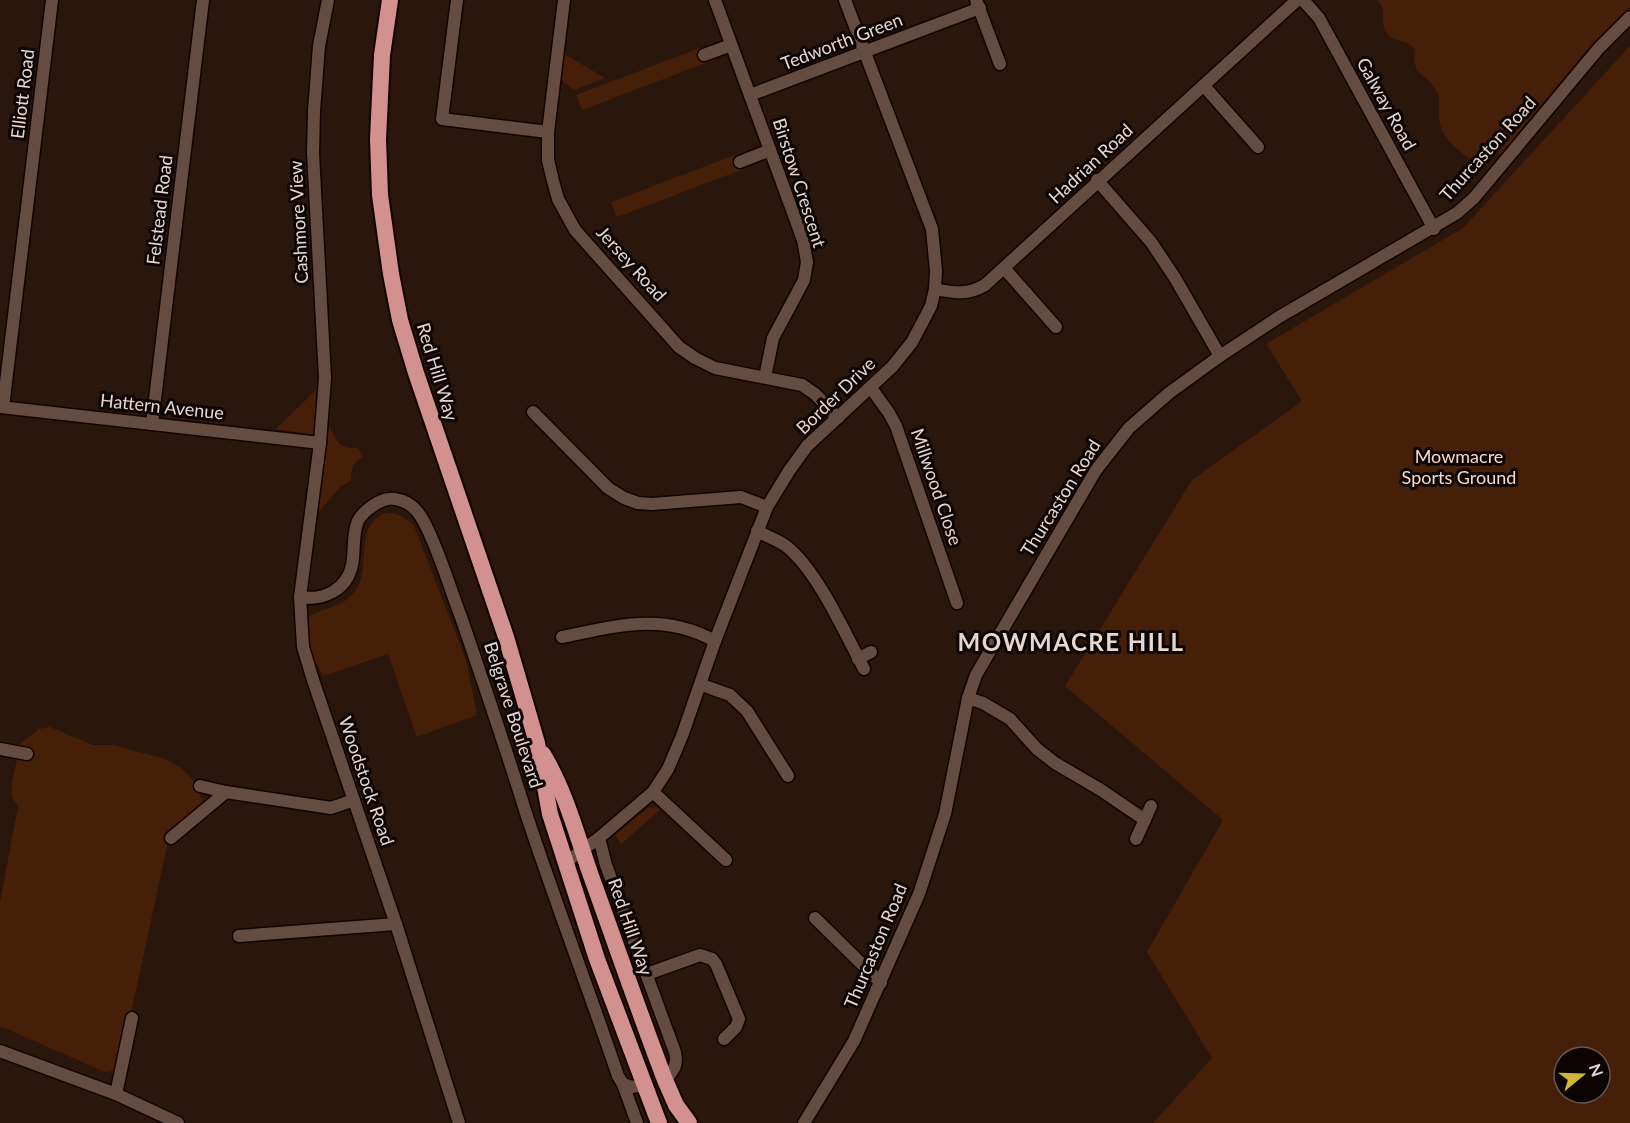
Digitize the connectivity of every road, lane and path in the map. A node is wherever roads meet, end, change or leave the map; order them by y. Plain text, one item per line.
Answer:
1 (52, 0) edge
2 (203, 0) edge
3 (328, 0) edge
4 (390, 0) edge
5 (457, 0) edge
6 (564, 0) edge
7 (715, 0) edge
8 (845, 0) edge
9 (1296, 0) edge
10 (1303, 0) edge
11 (978, 4) edge
12 (1630, 17) edge
13 (731, 45) junction
14 (865, 52) junction
15 (704, 55) dead end
16 (1000, 64) dead end
17 (1204, 86) junction
18 (750, 95) junction
19 (548, 132) junction
20 (1258, 147) dead end
21 (770, 150) junction
22 (740, 162) dead end
23 (1097, 180) junction
24 (1434, 229) junction
25 (1004, 268) junction
26 (935, 289) junction
27 (1056, 327) dead end
28 (1220, 356) junction
29 (765, 377) junction
30 (871, 388) junction
31 (2, 407) edge
32 (533, 412) dead end
33 (838, 418) junction
34 (152, 424) junction
35 (320, 443) junction
36 (767, 507) junction
37 (757, 531) junction
38 (300, 597) junction
39 (957, 603) dead end
40 (562, 637) dead end
41 (715, 641) junction
42 (871, 652) dead end
43 (702, 685) junction
44 (968, 698) junction
45 (537, 743) junction
46 (0, 749) edge
47 (27, 754) dead end
48 (788, 776) dead end
49 (200, 786) dead end
50 (226, 792) junction
51 (653, 792) junction
52 (354, 800) junction
53 (1151, 806) dead end
54 (1145, 820) junction
55 (171, 838) dead end
56 (599, 838) junction
57 (1136, 839) dead end
58 (583, 851) junction
59 (726, 860) dead end
60 (566, 862) junction
61 (815, 918) dead end
62 (396, 924) junction
63 (239, 936) dead end
64 (647, 974) junction
65 (881, 983) junction
66 (132, 1018) dead end
67 (724, 1039) dead end
68 (0, 1051) edge
69 (665, 1080) junction
70 (623, 1084) junction
71 (645, 1084) junction
72 (116, 1094) junction
73 (178, 1123) edge
74 (459, 1123) edge
75 (637, 1123) edge
76 (659, 1123) edge
77 (689, 1123) edge
78 (804, 1123) edge

1 - 31 street, Elliott Road
2 - 34 street, Felstead Road
3 - 35 street, Cashmore View
4 - 45 highway, Red Hill Way
5 - 19 street
6 - 19 street
7 - 13 street, Birstow Crescent
8 - 14 street, Border Drive
9 - 17 street, Hadrian Road
10 - 24 street, Galway Road
11 - 14 street, Tedworth Green
11 - 16 street, Tedworth Green
12 - 24 street, Thurcaston Road
13 - 15 street
13 - 18 street, Birstow Crescent
14 - 18 street, Tedworth Green
14 - 26 street, Border Drive
17 - 20 street
17 - 23 street, Hadrian Road
18 - 21 street, Birstow Crescent
19 - 29 street, Jersey Road
21 - 22 street
21 - 29 street, Birstow Crescent
23 - 25 street, Hadrian Road
23 - 28 street
24 - 28 street, Thurcaston Road
25 - 26 street, Hadrian Road
25 - 27 street
26 - 30 street, Border Drive
28 - 44 street, Thurcaston Road
29 - 33 street, Jersey Road
30 - 33 street, Border Drive
30 - 39 street, Millwood Close
31 - 34 street, Hattern Avenue
32 - 36 street
33 - 36 street, Border Drive
34 - 35 street, Hattern Avenue
35 - 38 street, Woodstock Road
36 - 37 street, Border Drive
37 - 41 street, Border Drive
37 - 42 street
38 - 52 street, Woodstock Road
38 - 70 street, Belgrave Boulevard
40 - 41 street
41 - 43 street, Border Drive
43 - 48 street
43 - 51 street, Border Drive
44 - 54 street
44 - 65 street, Thurcaston Road
45 - 58 highway, Red Hill Way
45 - 60 highway, Red Hill Way
46 - 47 street
49 - 50 street
50 - 52 street
50 - 55 street
51 - 56 street, Border Drive
51 - 59 street
52 - 62 street, Woodstock Road
53 - 54 street
54 - 57 street
56 - 58 street, Border Drive
56 - 64 street
58 - 60 street, Border Drive
58 - 69 highway, Red Hill Way
60 - 71 highway, Red Hill Way
61 - 65 street
62 - 63 street
62 - 74 street, Woodstock Road
64 - 67 street
64 - 69 street
65 - 78 street, Thurcaston Road
66 - 72 street
68 - 72 street
69 - 77 highway, Red Hill Way
70 - 71 street
70 - 75 street, Belgrave Boulevard
71 - 76 highway, Red Hill Way
72 - 73 street

